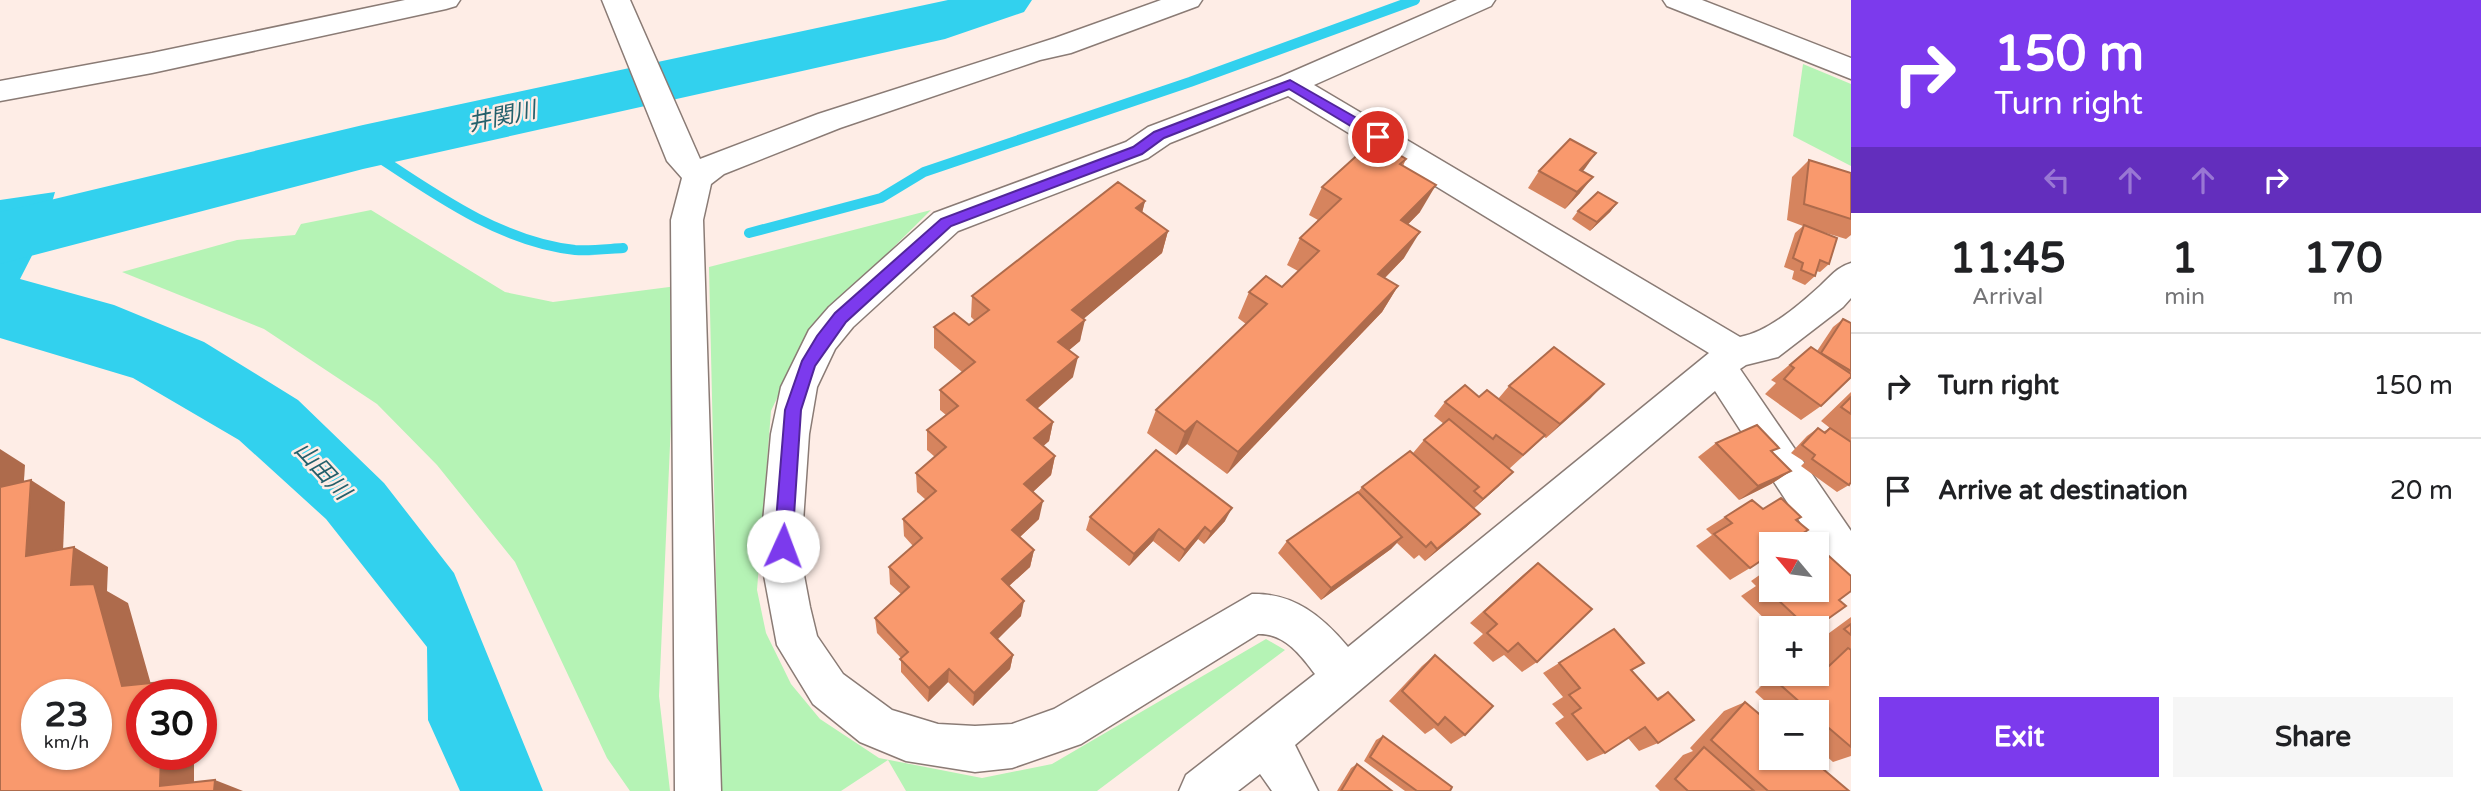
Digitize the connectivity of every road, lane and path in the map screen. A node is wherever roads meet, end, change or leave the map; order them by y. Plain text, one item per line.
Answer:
1 (446, 0) edge
2 (615, 0) edge
3 (1188, 0) edge
4 (1481, 0) edge
5 (1677, 0) edge
6 (1851, 69) edge
7 (1290, 84) junction
8 (0, 92) edge
9 (691, 169) junction
10 (1844, 294) edge
11 (1728, 360) junction
12 (1844, 541) edge
13 (1345, 677) junction
14 (1263, 742) junction
15 (698, 791) edge
16 (1202, 791) edge
17 (1295, 791) edge

1 - 8 street
2 - 9 street
3 - 9 street
4 - 7 street
5 - 6 street
7 - 11 street
7 - 13 street
9 - 15 street
10 - 11 street
11 - 12 street
11 - 13 street
13 - 14 street
14 - 16 street
14 - 17 street

